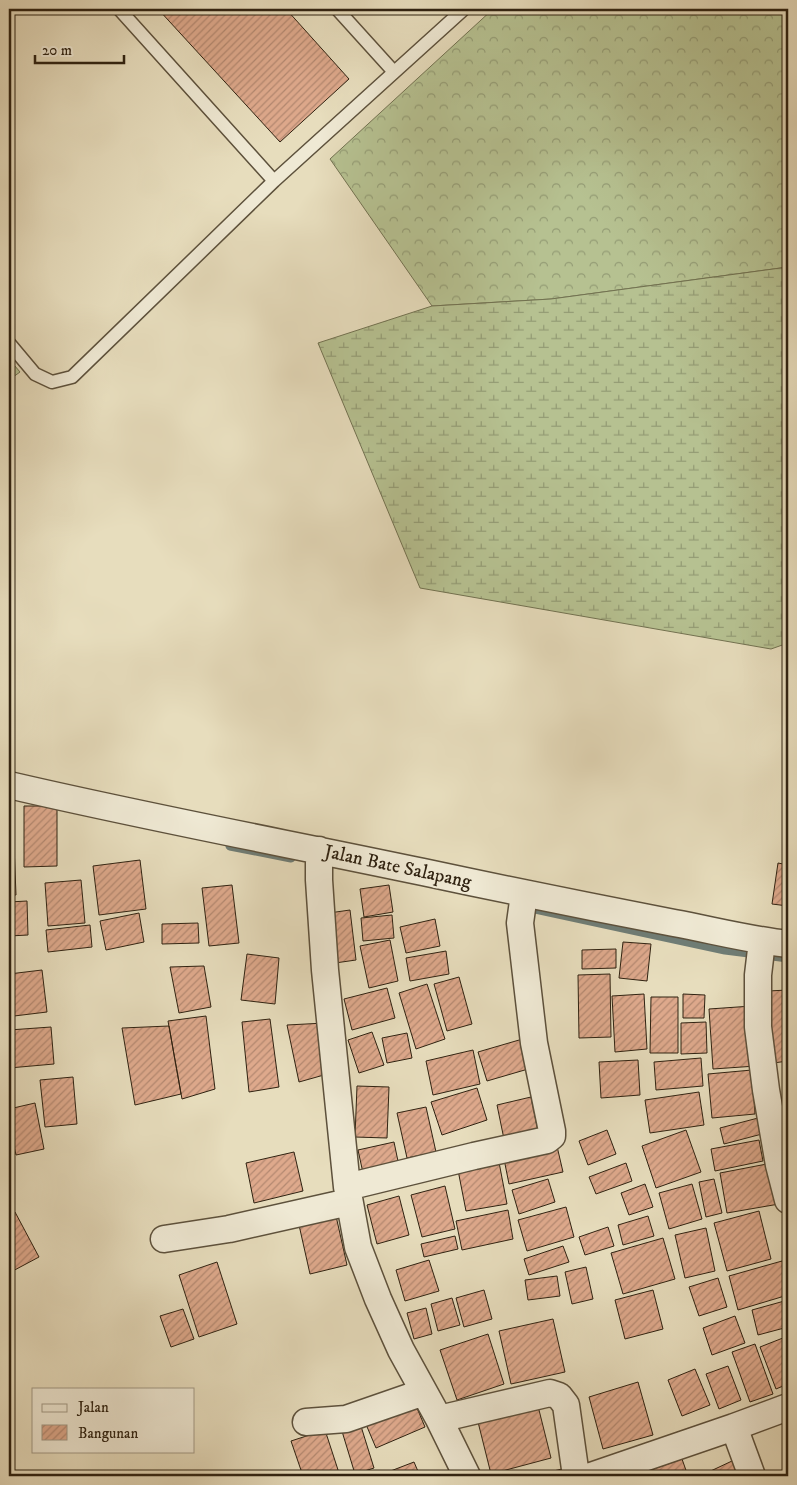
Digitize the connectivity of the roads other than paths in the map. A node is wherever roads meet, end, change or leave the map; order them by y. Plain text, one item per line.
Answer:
1 (119, 9) edge
2 (337, 9) edge
3 (464, 9) edge
4 (394, 72) junction
5 (274, 181) junction
6 (9, 343) edge
7 (9, 785) edge
8 (319, 863) junction
9 (522, 907) junction
10 (788, 944) edge
11 (760, 956) junction
12 (348, 1194) junction
13 (788, 1200) edge
14 (164, 1239) dead end
15 (424, 1392) junction
16 (788, 1407) edge
17 (439, 1419) junction
18 (306, 1422) dead end
19 (734, 1427) junction
20 (467, 1476) edge
21 (576, 1476) edge
22 (592, 1476) edge
23 (752, 1476) edge

1 - 5 lane
2 - 4 lane
3 - 4 lane
4 - 5 lane
5 - 6 lane
7 - 8 street, Jalan Bate Salapang
8 - 9 street, Jalan Bate Salapang
8 - 12 street
9 - 11 street, Jalan Bate Salapang
9 - 12 street
10 - 11 street, Jalan Bate Salapang
11 - 13 street
12 - 14 street
12 - 15 street
15 - 17 street
15 - 18 street
16 - 19 street
17 - 20 street
17 - 21 street
19 - 22 street
19 - 23 street

